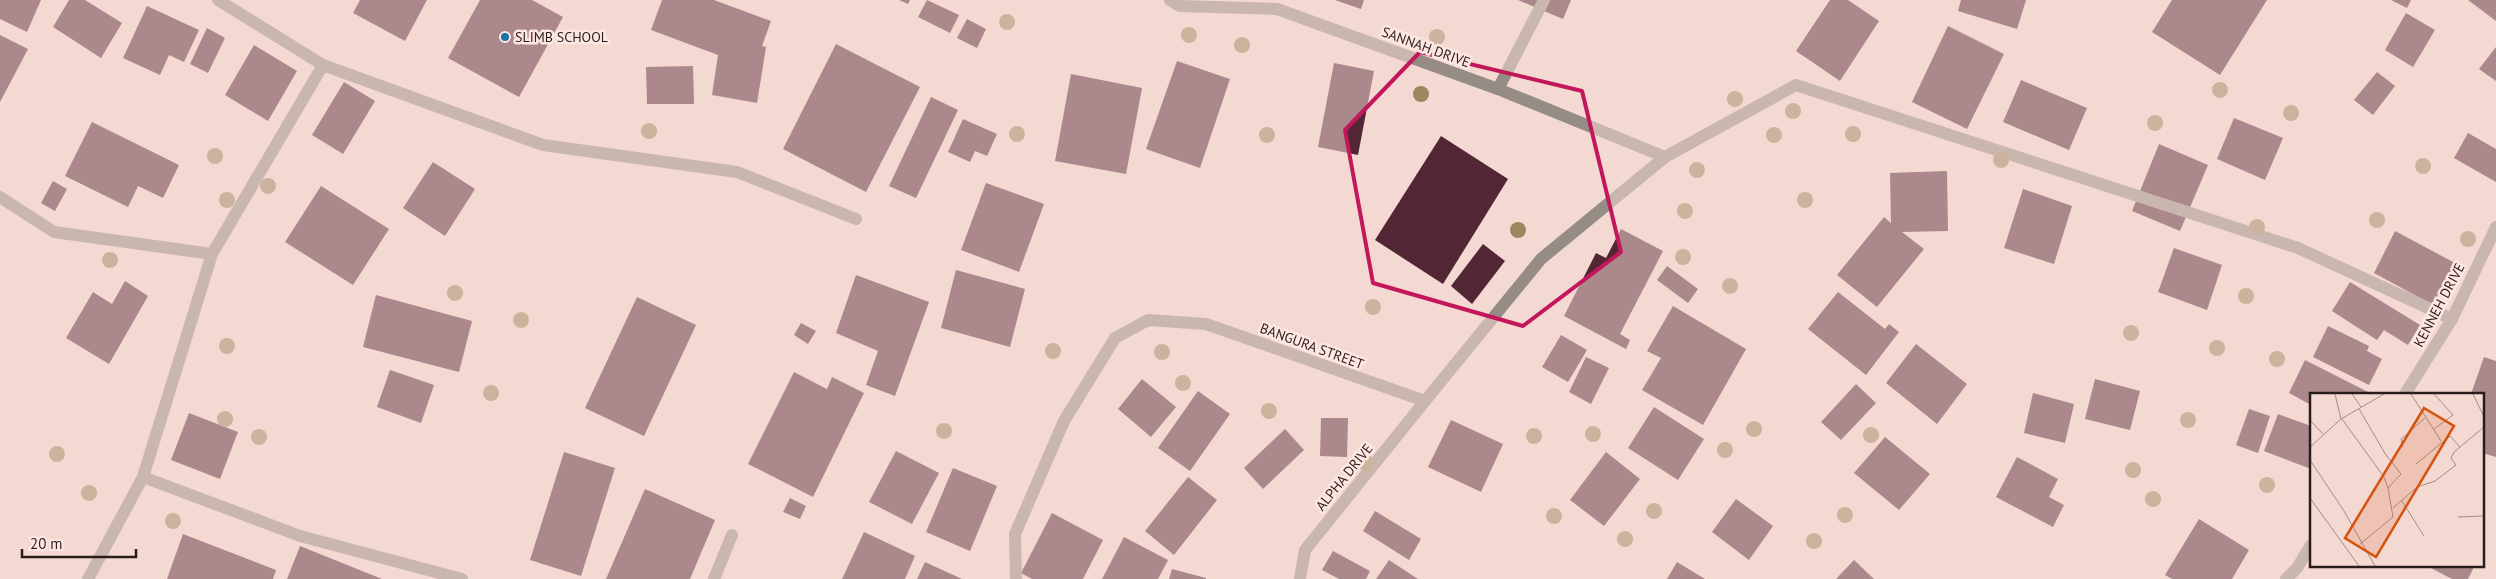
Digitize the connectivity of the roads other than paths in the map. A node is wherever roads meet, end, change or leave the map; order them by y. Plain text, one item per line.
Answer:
1 (218, 0) edge
2 (1170, 0) edge
3 (1544, 0) edge
4 (323, 64) junction
5 (1498, 89) junction
6 (1665, 157) junction
7 (0, 198) edge
8 (856, 219) dead end
9 (2496, 227) edge
10 (212, 254) junction
11 (2452, 320) junction
12 (2406, 393) edge
13 (1425, 401) junction
14 (143, 477) junction
15 (732, 535) dead end
16 (2310, 547) edge
17 (88, 579) edge
18 (462, 579) edge
19 (714, 579) edge
20 (1016, 579) edge
21 (1300, 579) edge
22 (2286, 579) edge

1 - 4 street
2 - 5 street, SANNAH DRIVE
3 - 5 street
4 - 8 street
4 - 10 street
5 - 6 street, SANNAH DRIVE
6 - 11 street
6 - 13 street
7 - 10 street
9 - 11 street, KENNEH DRIVE
10 - 14 street
11 - 12 street, KENNEH DRIVE
13 - 20 street, BANGURA STREET
13 - 21 street, ALPHA DRIVE
14 - 17 street
14 - 18 street
15 - 19 street
16 - 22 street

